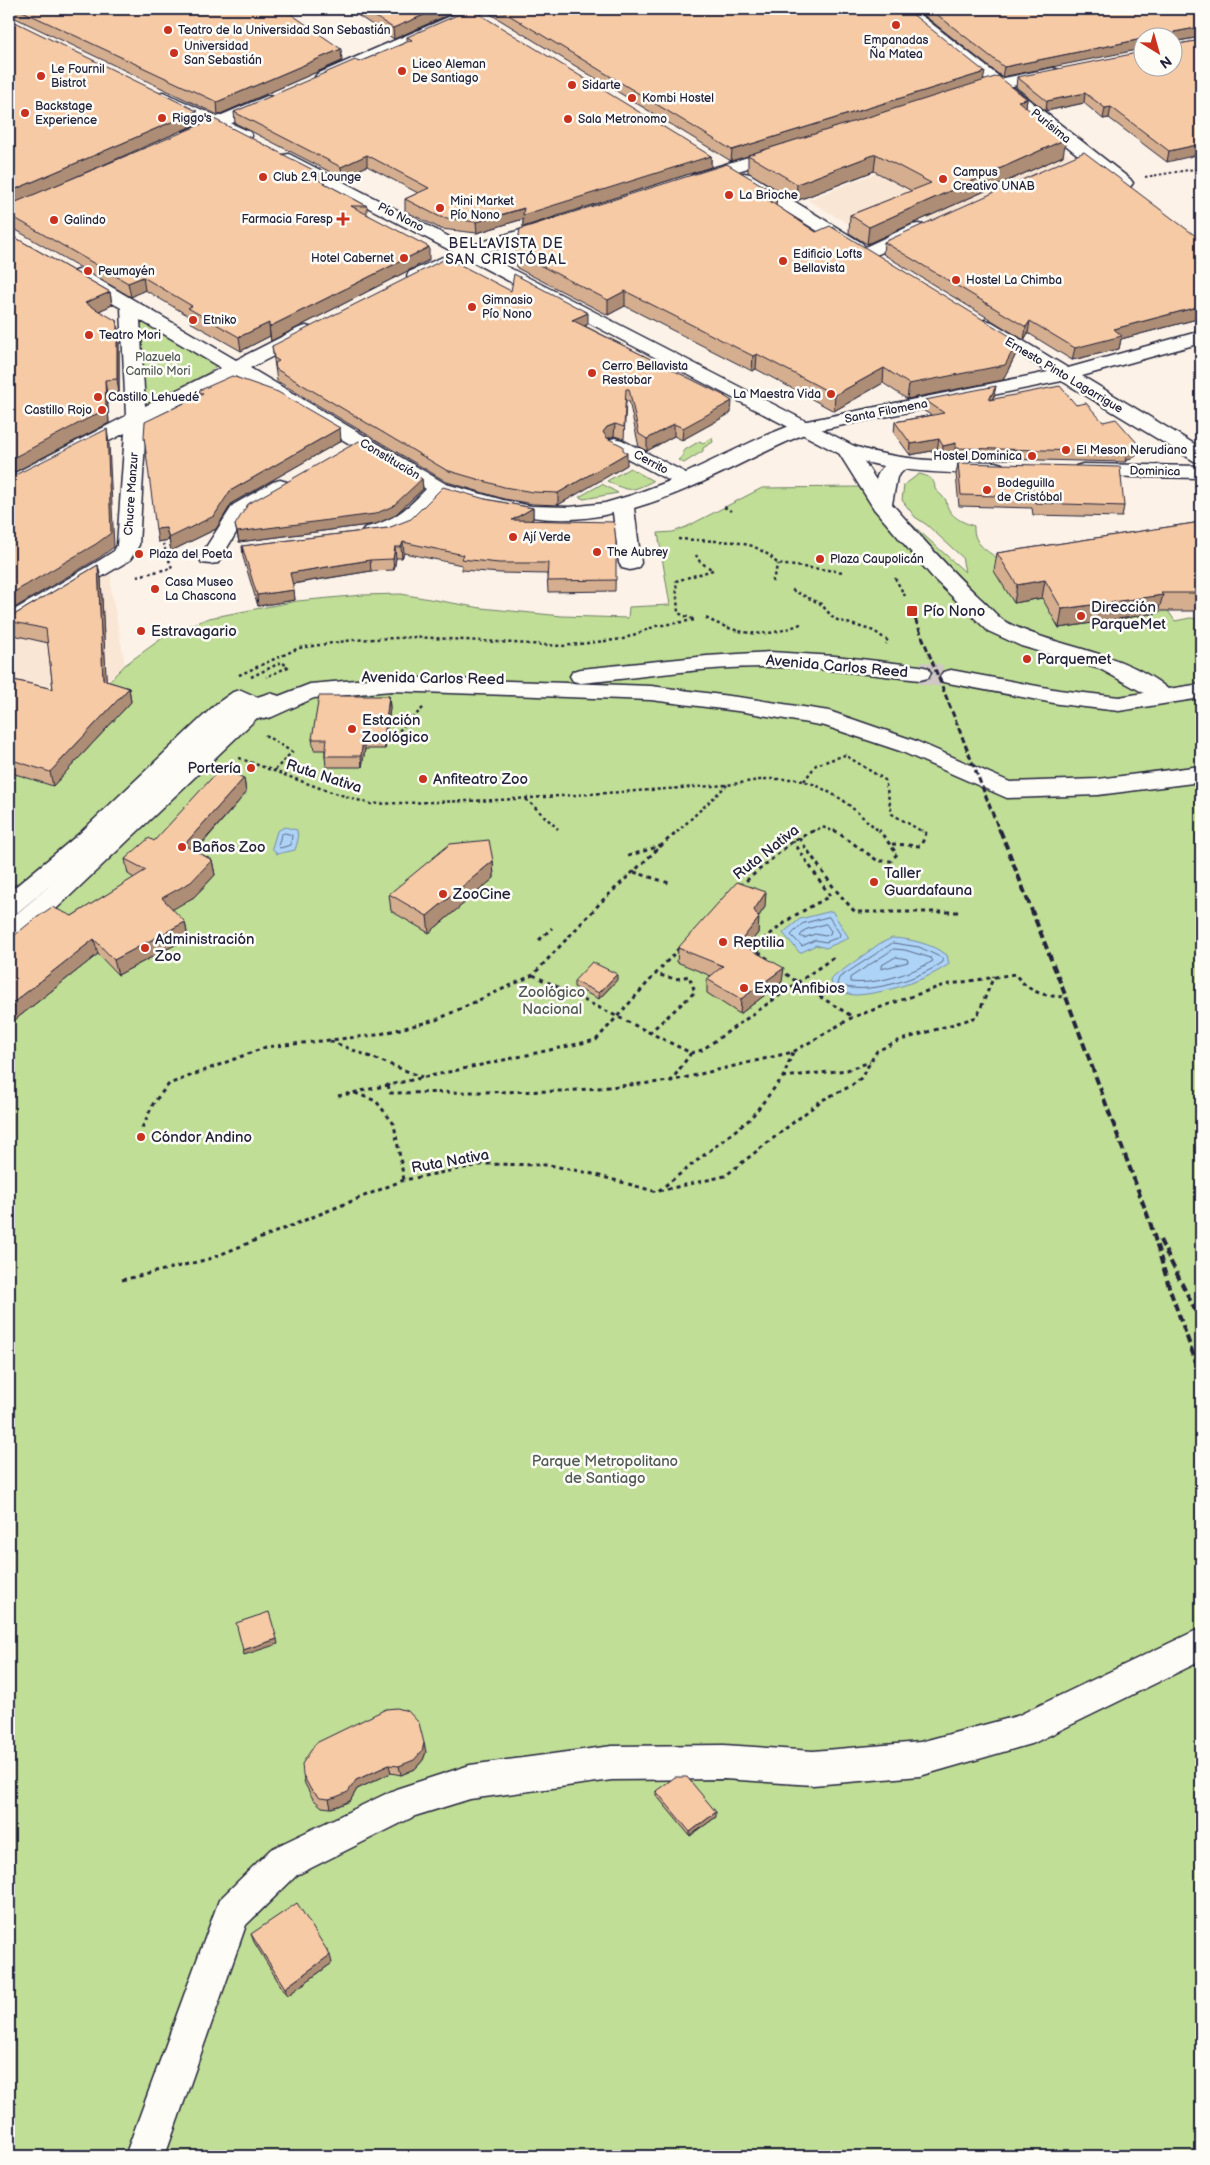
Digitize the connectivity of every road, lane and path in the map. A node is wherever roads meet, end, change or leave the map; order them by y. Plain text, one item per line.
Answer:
1 (904, 9) edge
2 (477, 13) edge
3 (1065, 71) edge
4 (307, 84) edge
5 (999, 84) junction
6 (146, 88) edge
7 (281, 95) edge
8 (952, 99) edge
9 (217, 123) junction
10 (178, 140) edge
11 (257, 143) edge
12 (803, 146) edge
13 (274, 152) edge
14 (711, 158) edge
15 (1201, 168) edge
16 (728, 169) junction
17 (1123, 181) junction
18 (682, 184) edge
19 (1138, 193) edge
20 (572, 218) edge
21 (930, 224) edge
22 (469, 252) junction
23 (866, 254) junction
24 (883, 264) edge
25 (65, 269) edge
26 (400, 284) edge
27 (130, 306) junction
28 (973, 320) edge
29 (322, 324) edge
30 (1201, 337) edge
31 (236, 367) junction
32 (1064, 375) junction
33 (136, 420) junction
34 (804, 427) junction
35 (615, 444) edge
36 (848, 450) junction
37 (1201, 457) edge
38 (899, 465) junction
39 (1015, 468) edge
40 (1064, 469) edge
41 (1201, 472) edge
42 (300, 475) edge
43 (686, 481) junction
44 (9, 484) edge
45 (439, 488) junction
46 (623, 505) junction
47 (881, 505) junction
48 (724, 507) dead end
49 (732, 512) dead end
50 (354, 535) edge
51 (678, 539) dead end
52 (163, 544) edge
53 (696, 555) dead end
54 (210, 558) dead end
55 (630, 563) dead end
56 (778, 564) junction
57 (844, 572) dead end
58 (130, 578) dead end
59 (895, 578) dead end
60 (772, 582) dead end
61 (792, 590) dead end
62 (905, 596) dead end
63 (706, 618) dead end
64 (9, 622) edge
65 (803, 623) dead end
66 (886, 644) dead end
67 (920, 673) tunnel mouth
68 (951, 677) tunnel mouth
69 (1201, 691) edge
70 (1163, 698) junction
71 (247, 699) junction
72 (428, 704) dead end
73 (386, 743) edge
74 (244, 760) dead end
75 (273, 772) junction
76 (1201, 774) edge
77 (804, 781) junction
78 (727, 785) junction
79 (525, 798) junction
80 (558, 829) dead end
81 (799, 838) junction
82 (793, 841) junction
83 (892, 844) junction
84 (661, 846) junction
85 (628, 856) dead end
86 (633, 872) junction
87 (669, 883) dead end
88 (735, 891) edge
89 (9, 906) edge
90 (961, 912) dead end
91 (552, 928) dead end
92 (9, 933) edge
93 (539, 940) dead end
94 (683, 943) edge
95 (834, 957) dead end
96 (768, 960) edge
97 (776, 966) edge
98 (655, 974) junction
99 (534, 975) junction
100 (994, 976) junction
101 (798, 983) junction
102 (1066, 997) dead end
103 (615, 1017) junction
104 (853, 1017) junction
105 (649, 1033) junction
106 (329, 1041) junction
107 (793, 1052) junction
108 (691, 1053) junction
109 (870, 1062) junction
110 (422, 1077) junction
111 (783, 1077) junction
112 (671, 1081) junction
113 (388, 1085) junction
114 (354, 1093) junction
115 (338, 1096) dead end
116 (142, 1128) dead end
117 (404, 1180) junction
118 (656, 1192) junction
119 (122, 1280) dead end
120 (1201, 1644) edge
121 (145, 2156) edge

1 - 5 street, Purísima
2 - 4 street
3 - 5 street
5 - 8 street
5 - 17 street, Purísima
6 - 9 street
7 - 9 street
9 - 10 street
9 - 11 street
12 - 16 street
13 - 22 street, Pío Nono
14 - 16 street
15 - 17 path
16 - 18 street
16 - 23 street
17 - 19 street, Purísima
20 - 22 street
21 - 23 street
22 - 26 street
22 - 34 street, Pío Nono
23 - 24 street
25 - 27 street, Constitución
27 - 31 street, Constitución
27 - 33 street, Chucre Manzur
28 - 32 street, Ernesto Pinto Lagarrigue
29 - 31 street
30 - 32 street, Santa Filomena
31 - 33 street
31 - 45 street, Constitución
32 - 34 street, Santa Filomena
32 - 37 street, Ernesto Pinto Lagarrigue
33 - 44 street
33 - 64 street, Chucre Manzur
34 - 36 street, Pío Nono
34 - 43 street, Constitución
35 - 43 street, Cerrito
36 - 38 street, Pío Nono
36 - 47 street
38 - 39 street
38 - 47 street
40 - 41 street, Dominica
42 - 54 street
43 - 46 street, Constitución
45 - 46 street, Constitución
45 - 50 street
46 - 55 street
47 - 70 street
48 - 49 path
51 - 56 path
52 - 58 path
53 - 71 path
56 - 57 path
56 - 60 path
59 - 62 path
61 - 66 path
63 - 65 path
67 - 71 street, Avenida Carlos Reed
68 - 70 street
69 - 70 street
71 - 71 path
71 - 75 path
71 - 76 street
71 - 89 street
71 - 92 street, Avenida Carlos Reed
72 - 73 path
74 - 75 path, Ruta Nativa
75 - 79 path, Ruta Nativa
77 - 78 path, Ruta Nativa
77 - 83 path, Ruta Nativa
77 - 83 path
78 - 79 path, Ruta Nativa
78 - 84 path
79 - 80 path
81 - 82 path, Ruta Nativa
81 - 83 path, Ruta Nativa
81 - 90 path
82 - 88 path, Ruta Nativa
82 - 96 path
84 - 85 path
84 - 86 path
86 - 87 path
86 - 99 path
91 - 93 path
94 - 98 path
95 - 101 path
97 - 101 path
98 - 103 path
98 - 105 path
99 - 103 path
99 - 106 path
100 - 102 path
100 - 104 path
100 - 109 path
101 - 104 path
101 - 108 path
103 - 105 path
103 - 110 path
104 - 107 path
105 - 108 path
106 - 110 path
106 - 116 path
107 - 111 path
107 - 112 path
108 - 112 path
109 - 111 path
109 - 118 path
110 - 113 path
111 - 118 path
112 - 113 path
113 - 114 path
114 - 115 path
114 - 117 path
117 - 118 path, Ruta Nativa
117 - 119 path, Ruta Nativa
120 - 121 street

